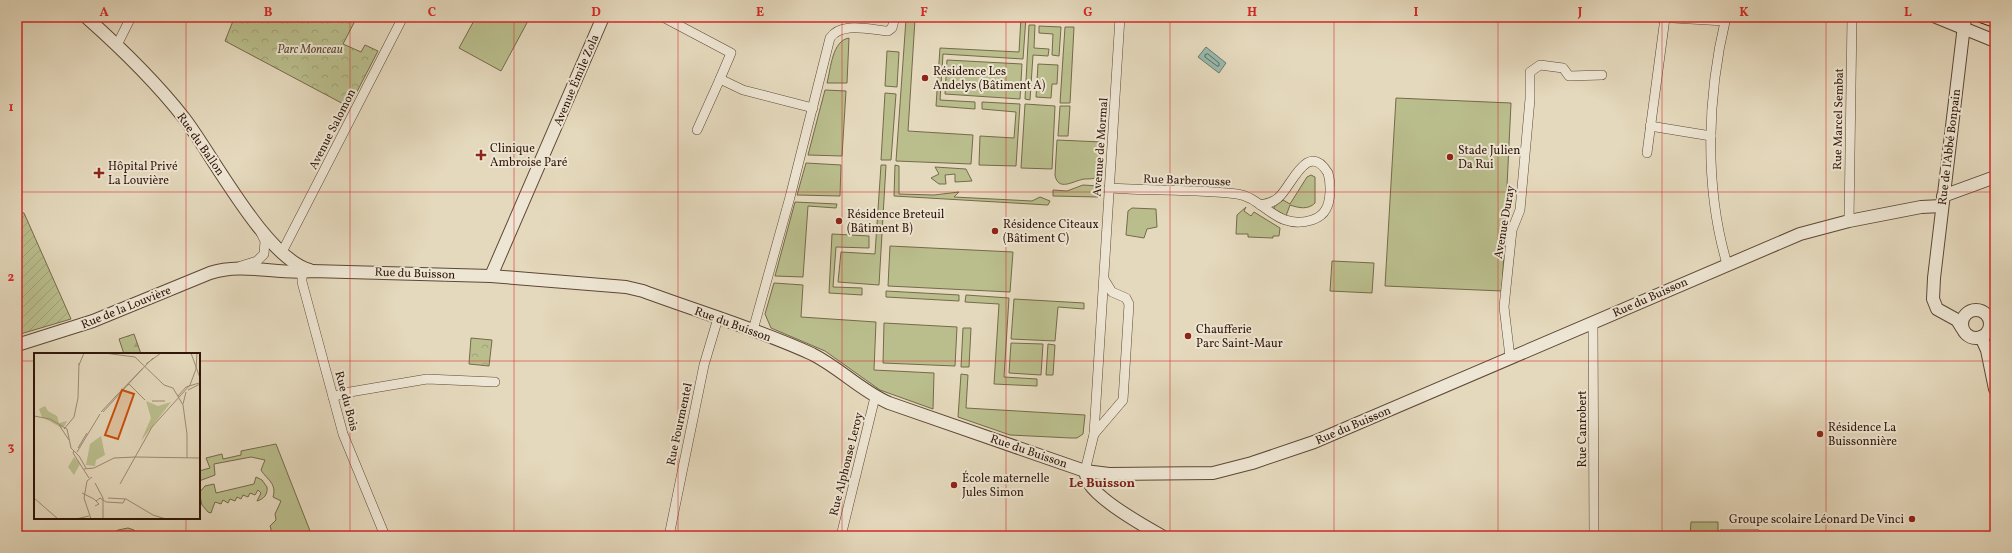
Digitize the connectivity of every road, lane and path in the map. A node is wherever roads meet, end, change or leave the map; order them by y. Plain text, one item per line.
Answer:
1 (86, 17) edge
2 (131, 17) edge
3 (403, 17) edge
4 (603, 17) edge
5 (663, 17) edge
6 (895, 17) edge
7 (1120, 17) edge
8 (1660, 17) edge
9 (1852, 17) edge
10 (1936, 17) edge
11 (1725, 19) edge
12 (1965, 23) edge
13 (1995, 41) edge
14 (117, 45) junction
15 (1602, 75) dead end
16 (720, 79) junction
17 (813, 108) junction
18 (1650, 126) junction
19 (697, 130) dead end
20 (1712, 136) junction
21 (1647, 153) dead end
22 (1995, 177) edge
23 (1109, 188) junction
24 (1942, 201) junction
25 (1260, 205) junction
26 (1849, 221) junction
27 (255, 224) junction
28 (282, 252) junction
29 (1726, 264) junction
30 (234, 268) junction
31 (305, 270) junction
32 (492, 276) junction
33 (1934, 278) junction
34 (1104, 279) junction
35 (1120, 296) junction
36 (1102, 304) junction
37 (1972, 311) junction
38 (718, 318) junction
39 (1593, 322) junction
40 (1992, 322) edge
41 (1962, 328) junction
42 (753, 330) junction
43 (1981, 338) junction
44 (17, 345) edge
45 (1510, 357) junction
46 (495, 382) dead end
47 (1995, 390) edge
48 (333, 397) junction
49 (875, 397) junction
50 (1094, 434) junction
51 (1085, 471) junction
52 (1723, 534) dead end
53 (1157, 535) edge
54 (385, 536) edge
55 (669, 536) edge
56 (841, 536) edge
57 (1594, 536) edge
58 (1756, 536) edge

1 - 14 street, Rue du Ballon
2 - 14 street
3 - 28 street, Avenue Salomon
4 - 32 street, Avenue Émile Zola
5 - 16 street
6 - 17 street
7 - 23 street, Avenue de Mormal
8 - 11 street
8 - 18 street
9 - 26 street, Rue Marcel Sembat
10 - 12 street
11 - 20 street
12 - 13 street
12 - 24 street, Rue de l'Abbé Bonpain
14 - 27 street, Rue du Ballon
15 - 45 street, Avenue Duray
16 - 17 street
16 - 19 street
17 - 42 street
18 - 20 street
18 - 21 street
20 - 29 street
22 - 24 street, Rue du Buisson
23 - 25 street, Rue Barberousse
23 - 34 street, Avenue de Mormal
24 - 26 street, Rue du Buisson
24 - 33 street, Rue de l'Abbé Bonpain
25 - 25 street, Rue Barberousse
26 - 29 street, Rue du Buisson
27 - 28 street, Rue du Ballon
27 - 30 street, Rue de la Louvière
28 - 31 street, Rue du Ballon
29 - 39 street, Rue du Buisson
30 - 31 street, Rue de la Louvière
30 - 44 street, Rue de la Louvière
31 - 32 street, Rue du Buisson
31 - 48 street, Rue du Bois
32 - 38 street, Rue du Buisson
33 - 37 street, Rue de l'Abbé Bonpain
33 - 41 street, Rue de l'Abbé Bonpain
34 - 35 street, Avenue de Mormal
34 - 36 street, Avenue de Mormal
35 - 36 street
35 - 50 street, Avenue de Mormal
36 - 50 street, Avenue de Mormal
37 - 40 street
37 - 41 street
38 - 42 street, Rue du Buisson
38 - 55 street, Rue Fourmentel
39 - 45 street, Rue du Buisson
39 - 57 street, Rue Canrobert
40 - 43 street
41 - 43 street
42 - 49 street, Rue du Buisson
43 - 47 street
45 - 51 street, Rue du Buisson
46 - 48 street
48 - 54 street, Rue du Bois
49 - 51 street, Rue du Buisson
49 - 56 street, Rue Alphonse Leroy
50 - 51 street, Avenue de Mormal
51 - 53 street
52 - 58 street

